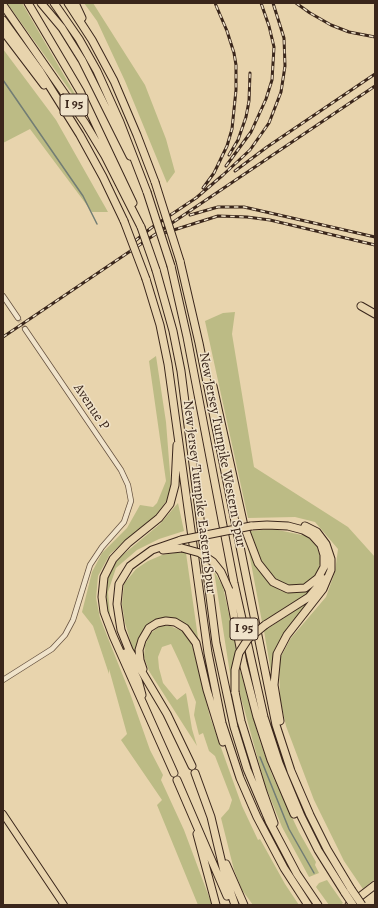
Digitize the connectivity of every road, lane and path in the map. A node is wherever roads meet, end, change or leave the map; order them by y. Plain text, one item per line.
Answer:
1 (28, 3) edge
2 (41, 3) edge
3 (54, 3) edge
4 (68, 3) edge
5 (75, 3) edge
6 (3, 5) edge
7 (3, 20) edge
8 (3, 32) edge
9 (92, 40) junction
10 (54, 96) junction
11 (140, 173) junction
12 (135, 211) junction
13 (3, 296) edge
14 (361, 306) dead end
15 (375, 314) edge
16 (18, 318) tunnel mouth
17 (25, 329) tunnel mouth
18 (202, 353) junction
19 (178, 432) junction
20 (251, 524) junction
21 (181, 542) junction
22 (329, 552) junction
23 (3, 680) edge
24 (148, 682) junction
25 (147, 710) junction
26 (285, 753) junction
27 (235, 765) junction
28 (3, 814) edge
29 (194, 820) junction
30 (309, 834) junction
31 (282, 848) junction
32 (220, 849) junction
33 (208, 876) junction
34 (375, 885) edge
35 (236, 888) junction
36 (64, 905) edge
37 (216, 905) edge
38 (222, 905) edge
39 (231, 905) edge
40 (235, 905) edge
41 (244, 905) edge
42 (248, 905) edge
43 (308, 905) edge
44 (318, 905) edge
45 (348, 905) edge
46 (353, 905) edge
47 (362, 905) edge

1 - 12 highway, New Jersey Turnpike Eastern Spur / I 95
2 - 11 highway
3 - 11 highway, New Jersey Turnpike Western Spur / I 95
4 - 9 highway, New Jersey Turnpike Western Spur / I 95
5 - 9 highway
6 - 12 highway, New Jersey Turnpike Eastern Spur / I 95
7 - 10 highway, New Jersey Turnpike Eastern Spur / I 95
8 - 10 highway, New Jersey Turnpike Eastern Spur / I 95
9 - 18 highway, New Jersey Turnpike Western Spur / I 95, bridge
10 - 19 highway, New Jersey Turnpike Eastern Spur / I 95, bridge
11 - 30 highway, New Jersey Turnpike Western Spur / I 95, bridge
12 - 31 highway, New Jersey Turnpike Eastern Spur / I 95, bridge
13 - 16 street
14 - 15 highway
17 - 23 street, Avenue P
18 - 20 highway
18 - 26 highway, New Jersey Turnpike Western Spur / I 95
19 - 25 highway
19 - 27 highway, New Jersey Turnpike Eastern Spur / I 95
20 - 21 highway, bridge
20 - 22 highway
21 - 24 highway
21 - 25 highway
21 - 30 highway, bridge
22 - 26 highway
22 - 31 highway, bridge
24 - 27 highway
24 - 32 highway
25 - 29 highway
26 - 47 highway, New Jersey Turnpike Western Spur / I 95, bridge
27 - 43 highway, New Jersey Turnpike Eastern Spur / I 95
28 - 36 main road
29 - 33 highway
29 - 39 highway
30 - 46 highway, New Jersey Turnpike Western Spur / I 95, bridge
31 - 44 highway, New Jersey Turnpike Eastern Spur / I 95
32 - 35 highway
32 - 40 highway
33 - 37 highway
33 - 38 highway
34 - 45 highway
35 - 41 highway
35 - 42 highway

